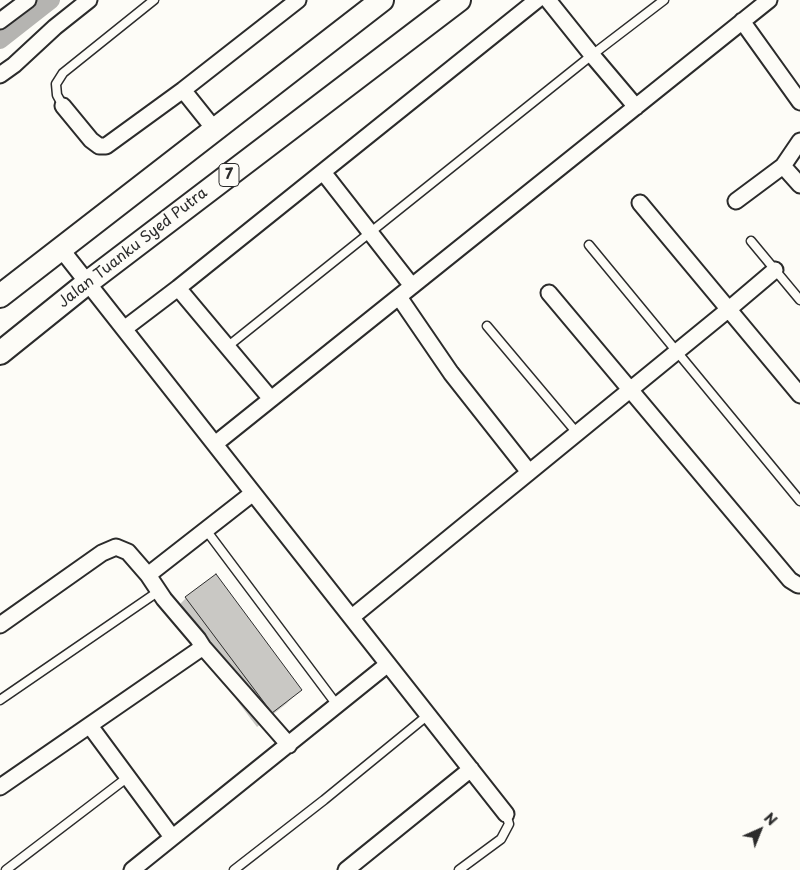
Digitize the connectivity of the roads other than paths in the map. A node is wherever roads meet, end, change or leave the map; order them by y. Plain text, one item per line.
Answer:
1 (28, 0) edge
2 (89, 0) edge
3 (154, 0) edge
4 (298, 0) edge
5 (382, 0) edge
6 (459, 0) edge
7 (537, 0) edge
8 (548, 0) edge
9 (664, 0) edge
10 (769, 0) edge
11 (0, 21) edge
12 (742, 21) junction
13 (592, 55) junction
14 (0, 75) edge
15 (184, 90) junction
16 (800, 102) edge
17 (63, 106) joint
18 (636, 107) junction
19 (215, 130) junction
20 (800, 141) edge
21 (783, 166) junction
22 (323, 172) junction
23 (800, 185) edge
24 (736, 201) dead end
25 (640, 203) dead end
26 (370, 233) junction
27 (751, 241) dead end
28 (588, 245) dead end
29 (61, 249) junction
30 (775, 270) junction
31 (87, 284) junction
32 (412, 286) junction
33 (178, 288) junction
34 (549, 293) dead end
35 (0, 296) edge
36 (399, 297) junction
37 (800, 300) edge
38 (729, 309) junction
39 (487, 326) dead end
40 (124, 329) junction
41 (226, 347) junction
42 (677, 352) junction
43 (0, 353) edge
44 (631, 390) junction
45 (800, 395) edge
46 (271, 399) junction
47 (577, 433) junction
48 (215, 444) junction
49 (529, 472) junction
50 (253, 493) junction
51 (800, 501) edge
52 (206, 530) junction
53 (148, 575) junction
54 (800, 584) edge
55 (159, 591) junction
56 (352, 617) junction
57 (0, 625) edge
58 (203, 647) junction
59 (388, 664) junction
60 (0, 700) edge
61 (337, 705) junction
62 (428, 715) junction
63 (90, 726) junction
64 (289, 744) junction
65 (471, 769) junction
66 (128, 777) junction
67 (0, 787) edge
68 (506, 814) joint
69 (172, 837) junction
70 (6, 870) edge
71 (132, 870) edge
72 (234, 870) edge
73 (346, 870) edge
74 (459, 870) edge

1 - 11 street
2 - 14 street
3 - 17 lane
4 - 15 street
5 - 19 main road
6 - 31 main road, Jalan Tuanku Syed Putra / 7
7 - 22 street
8 - 13 street
9 - 13 lane
10 - 12 street
12 - 16 street
12 - 18 street
13 - 18 street
13 - 26 lane
15 - 17 street
15 - 19 street
18 - 32 street
19 - 29 main road
20 - 21 street
21 - 23 street
21 - 24 street
22 - 26 street
22 - 33 street
25 - 38 street
26 - 32 street
26 - 41 lane
27 - 30 lane
28 - 42 lane
29 - 31 street
29 - 35 main road
30 - 37 lane
30 - 38 street
31 - 40 street
31 - 43 main road, Jalan Tuanku Syed Putra / 7
32 - 36 street
33 - 40 street
33 - 41 street
34 - 44 street
36 - 46 street
36 - 49 street
38 - 42 street
38 - 45 street
39 - 47 lane
40 - 48 street
41 - 46 street
42 - 44 street
42 - 51 lane
44 - 47 street
44 - 54 street
46 - 48 street
47 - 49 street
48 - 50 street
49 - 56 street
50 - 52 street
50 - 56 street
52 - 53 street
52 - 61 lane
53 - 55 street
53 - 57 street
55 - 58 street
55 - 60 lane
56 - 59 street
58 - 63 street
58 - 64 street
59 - 61 street
59 - 62 street
61 - 64 street
62 - 65 street
62 - 72 lane
63 - 66 street
63 - 67 street
64 - 69 street
65 - 68 street
65 - 73 street
66 - 69 street
66 - 70 lane
68 - 74 lane
69 - 71 street

